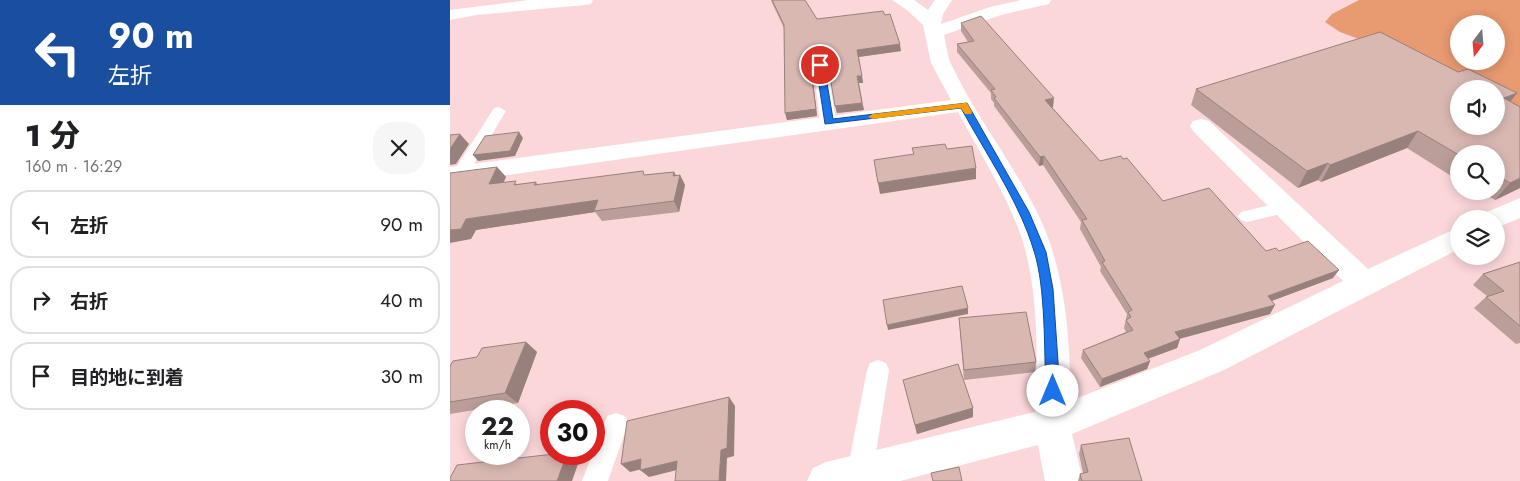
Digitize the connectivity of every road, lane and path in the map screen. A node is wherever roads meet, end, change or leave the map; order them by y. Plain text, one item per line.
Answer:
1 (585, 0) edge
2 (900, 0) edge
3 (1043, 0) edge
4 (450, 15) edge
5 (937, 18) edge
6 (820, 65) edge
7 (964, 105) junction
8 (499, 111) dead end
9 (828, 122) junction
10 (1201, 126) dead end
11 (455, 175) edge
12 (1520, 207) edge
13 (1286, 208) junction
14 (1505, 214) edge
15 (1247, 216) dead end
16 (1450, 241) edge
17 (1364, 283) junction
18 (878, 370) dead end
19 (616, 424) dead end
20 (1052, 425) junction
21 (860, 472) junction
22 (596, 481) edge
23 (826, 481) edge
24 (1064, 481) edge

1 - 4 street
2 - 5 street
3 - 5 street
5 - 7 street
6 - 9 lane
7 - 9 street
7 - 20 street
8 - 11 lane
9 - 11 street
10 - 13 street
12 - 14 street
13 - 15 lane
13 - 17 street
16 - 17 street
17 - 20 street
18 - 21 lane
19 - 22 lane
20 - 21 street
20 - 24 street
21 - 23 street

